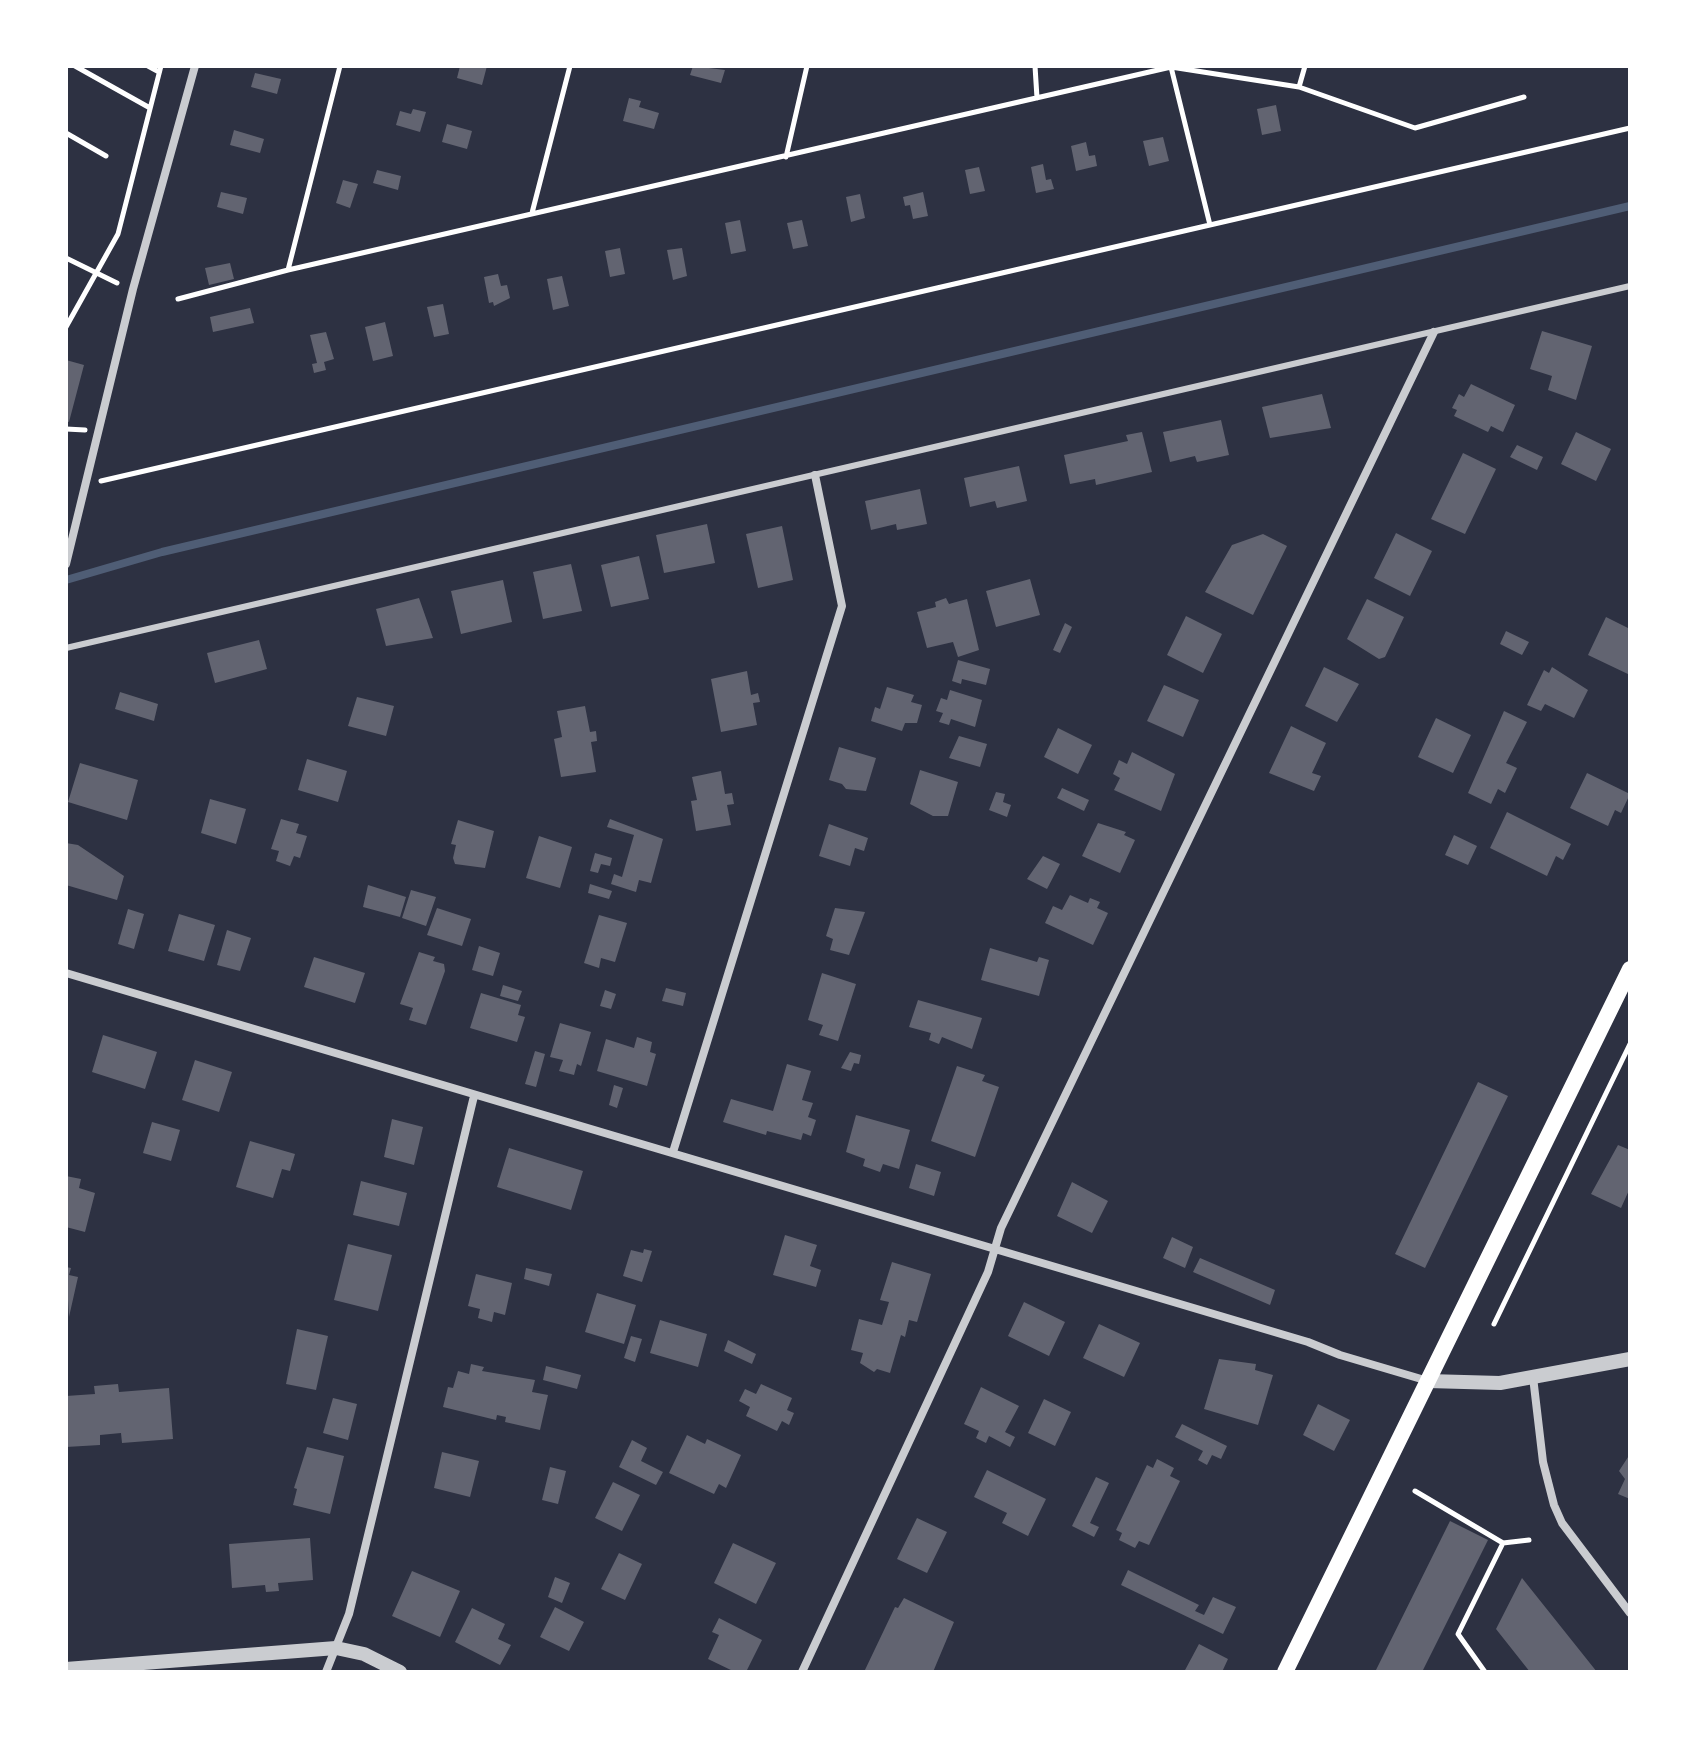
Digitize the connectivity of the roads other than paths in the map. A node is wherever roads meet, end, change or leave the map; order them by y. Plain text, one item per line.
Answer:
1 (195, 66) edge
2 (1630, 286) edge
3 (1434, 332) junction
4 (815, 475) junction
5 (66, 564) edge
6 (66, 648) edge
7 (1630, 969) edge
8 (66, 973) edge
9 (474, 1096) junction
10 (673, 1152) junction
11 (994, 1250) junction
12 (1630, 1359) edge
13 (1533, 1377) junction
14 (1428, 1381) junction
15 (1630, 1613) edge
16 (336, 1648) junction
17 (66, 1669) edge
18 (326, 1672) edge
19 (400, 1672) edge
20 (802, 1672) edge
21 (1285, 1672) edge

1 - 5 street
2 - 3 lane
3 - 4 lane
3 - 11 street
4 - 6 lane
4 - 10 street
7 - 14 main road
8 - 9 street
9 - 10 street
9 - 16 street
10 - 11 street
11 - 14 street
11 - 20 street
12 - 13 street
13 - 14 street
13 - 15 street
14 - 21 main road
16 - 17 street
16 - 18 street
16 - 19 street

